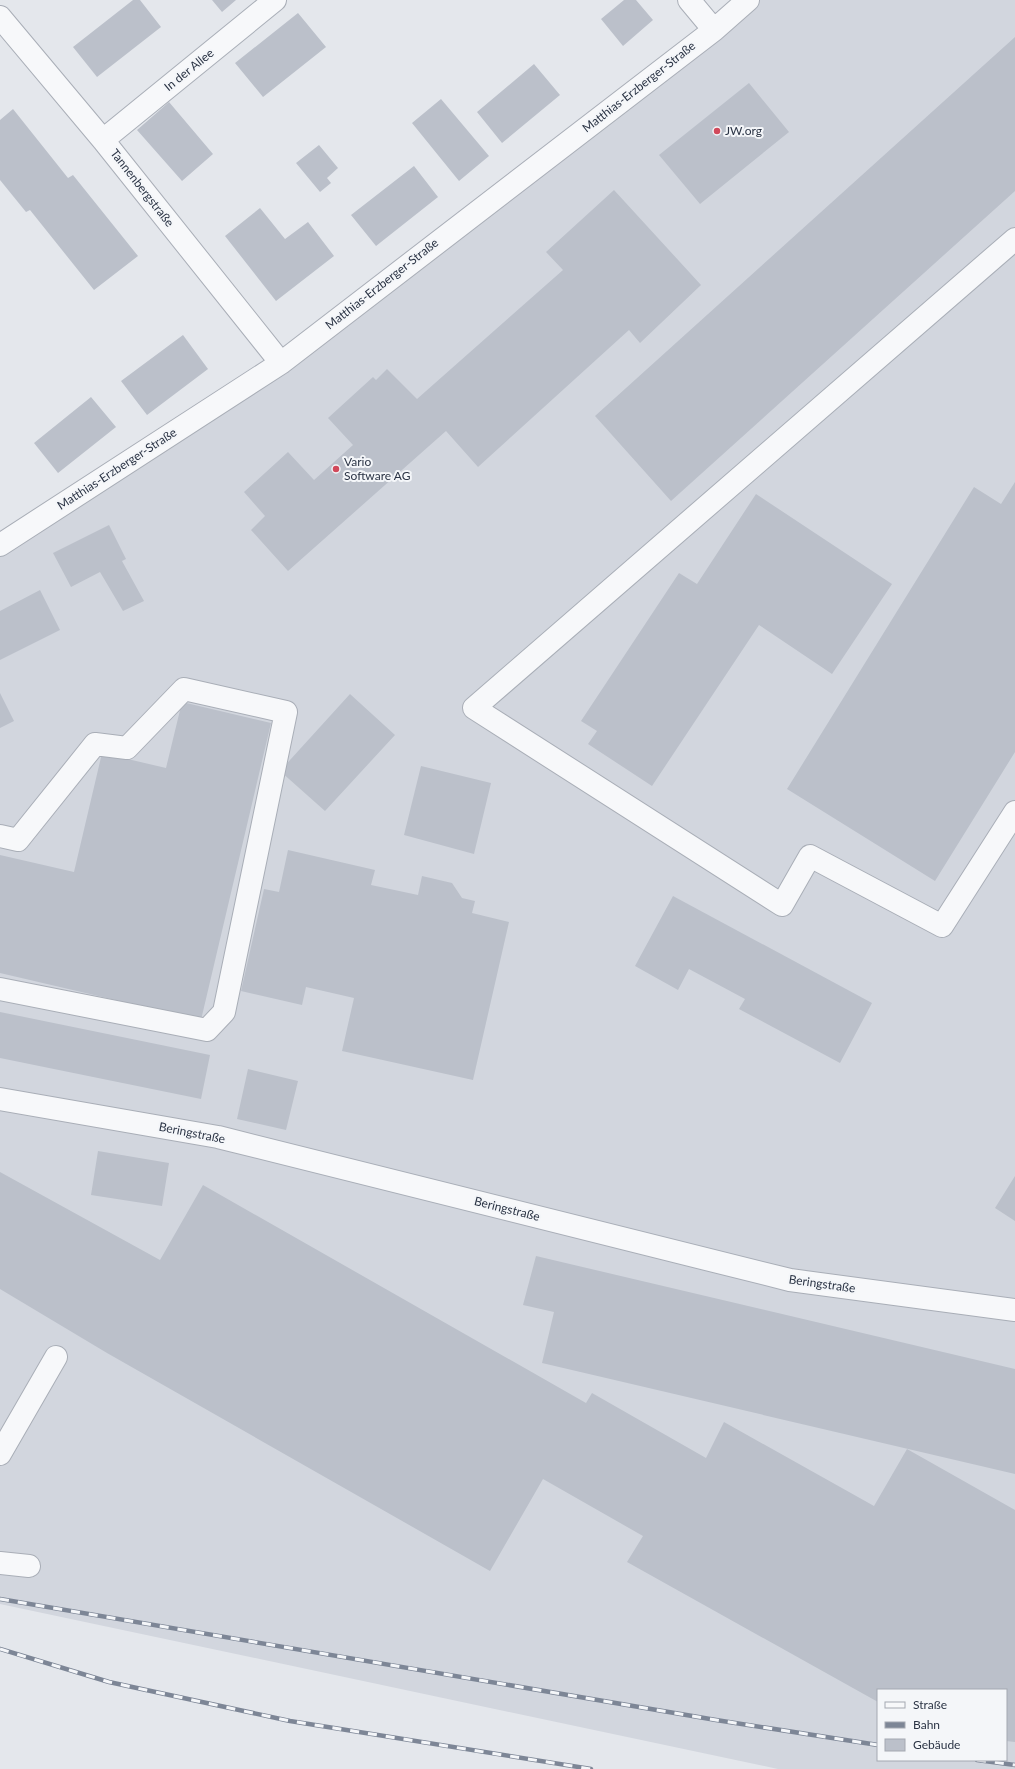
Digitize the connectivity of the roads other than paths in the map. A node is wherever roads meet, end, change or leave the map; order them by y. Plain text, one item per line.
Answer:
1 (275, 0) edge
2 (689, 0) edge
3 (748, 0) edge
4 (0, 17) edge
5 (714, 30) junction
6 (103, 140) junction
7 (1015, 239) edge
8 (281, 363) junction
9 (0, 545) edge
10 (1015, 812) edge
11 (0, 836) edge
12 (0, 989) edge
13 (0, 1099) edge
14 (1015, 1310) edge
15 (56, 1357) dead end
16 (0, 1454) edge
17 (0, 1563) edge
18 (29, 1566) dead end

1 - 6 street, In der Allee
2 - 5 street
3 - 5 street, Matthias-Erzberger-Straße
4 - 6 street, Tannenbergstraße
5 - 8 street, Matthias-Erzberger-Straße
6 - 8 street, Tannenbergstraße
7 - 10 street
8 - 9 street, Matthias-Erzberger-Straße
11 - 12 street
13 - 14 street, Beringstraße
15 - 16 street
17 - 18 street

